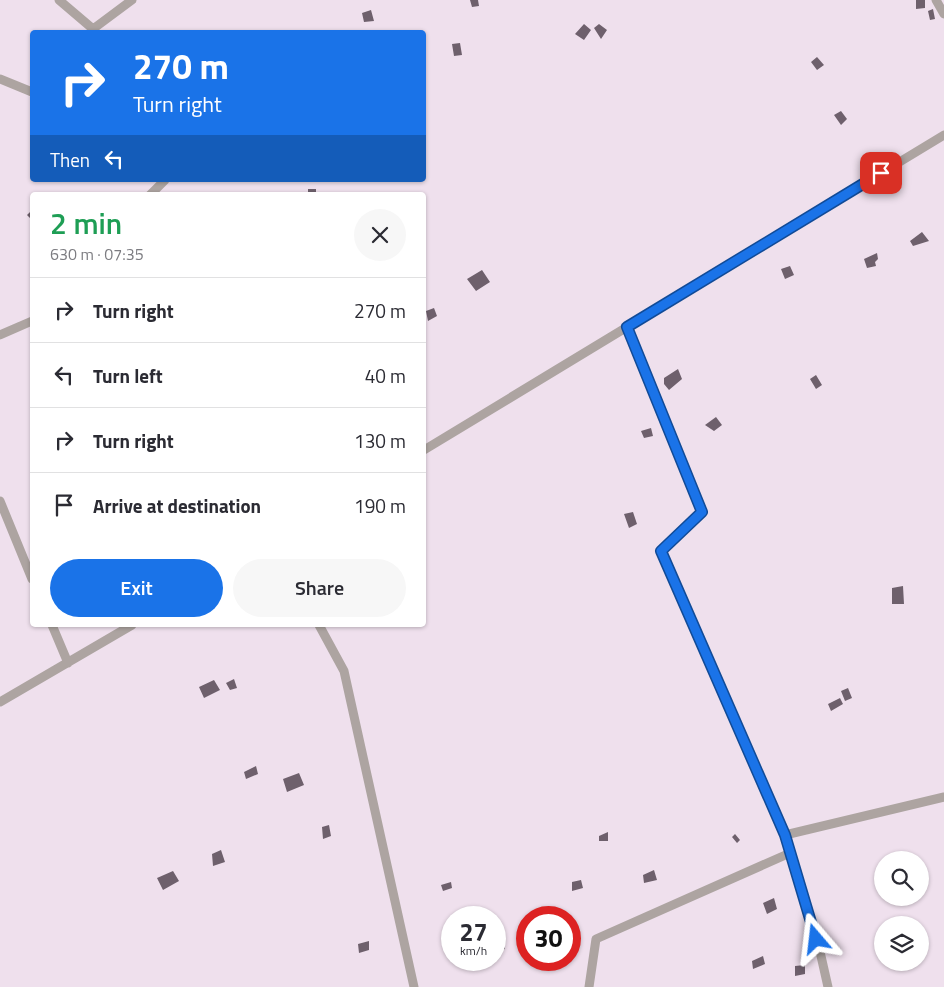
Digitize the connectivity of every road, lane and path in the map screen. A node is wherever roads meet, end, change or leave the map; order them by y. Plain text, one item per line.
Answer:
1 (60, 0) edge
2 (132, 0) edge
3 (936, 0) edge
4 (944, 14) edge
5 (0, 79) edge
6 (30, 91) edge
7 (944, 135) edge
8 (164, 182) edge
9 (153, 192) edge
10 (30, 322) edge
11 (627, 327) junction
12 (0, 335) edge
13 (426, 449) edge
14 (0, 501) edge
15 (30, 574) edge
16 (53, 627) edge
17 (129, 627) edge
18 (320, 627) edge
19 (68, 663) junction
20 (0, 702) edge
21 (944, 797) edge
22 (785, 835) junction
23 (790, 853) junction
24 (414, 987) edge
25 (589, 987) edge
26 (828, 987) edge

1 - 2 street
3 - 4 street
5 - 6 street
7 - 11 street
8 - 9 street
10 - 12 street
11 - 13 street
11 - 22 street
14 - 15 street
16 - 19 street
17 - 19 street
18 - 24 street
19 - 20 street
21 - 22 street
22 - 23 street
23 - 25 street
23 - 26 street

